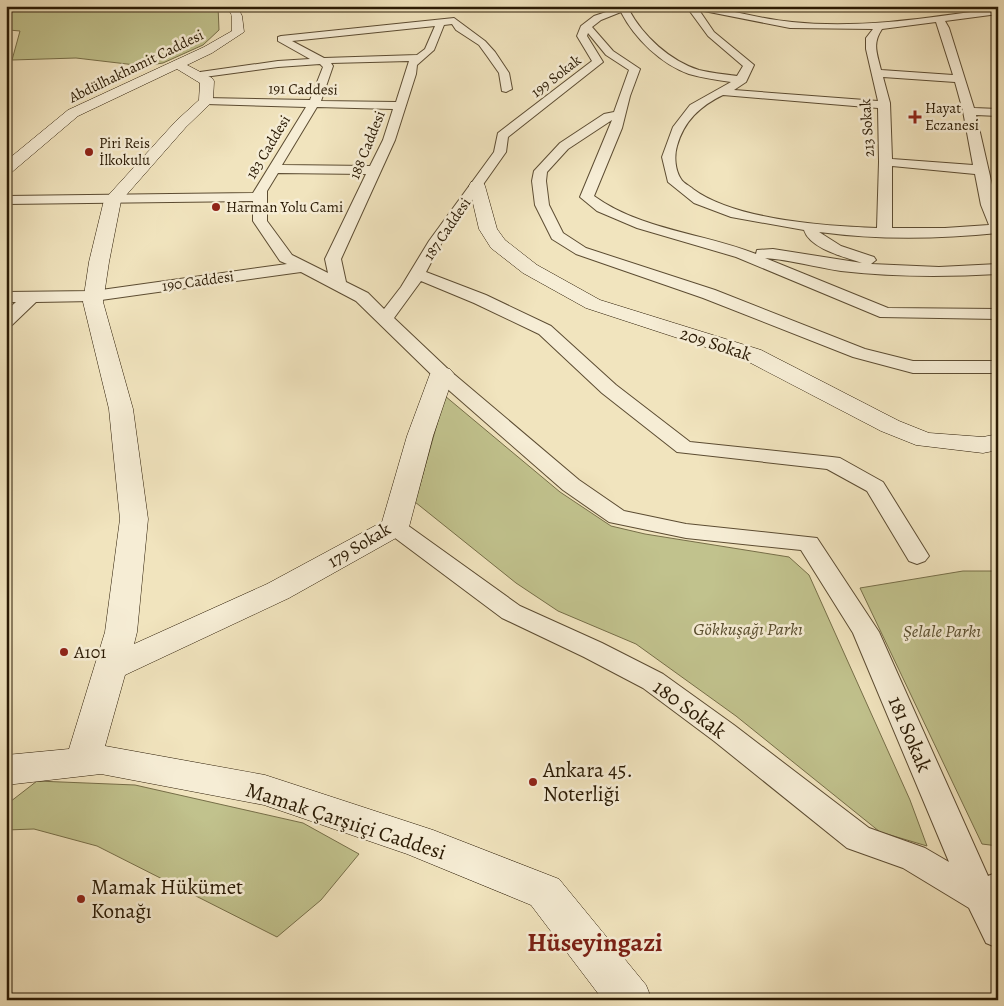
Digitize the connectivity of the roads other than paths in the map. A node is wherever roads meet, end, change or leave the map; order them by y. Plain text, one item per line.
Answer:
1 (232, 6) edge
2 (638, 6) edge
3 (691, 6) edge
4 (624, 9) junction
5 (998, 11) edge
6 (939, 19) junction
7 (441, 22) junction
8 (879, 27) junction
9 (584, 28) junction
10 (419, 58) junction
11 (322, 61) junction
12 (176, 64) junction
13 (878, 73) junction
14 (197, 76) junction
15 (958, 79) junction
16 (742, 80) junction
17 (506, 89) dead end
18 (724, 92) junction
19 (206, 101) junction
20 (314, 104) junction
21 (884, 104) junction
22 (399, 106) junction
23 (969, 111) junction
24 (998, 113) edge
25 (620, 115) junction
26 (502, 136) joint
27 (886, 162) junction
28 (273, 168) junction
29 (6, 169) edge
30 (375, 170) junction
31 (980, 170) junction
32 (477, 186) junction
33 (260, 197) junction
34 (6, 200) edge
35 (113, 200) junction
36 (810, 227) junction
37 (998, 229) edge
38 (884, 231) junction
39 (742, 254) junction
40 (303, 267) junction
41 (998, 269) edge
42 (895, 270) junction
43 (417, 274) junction
44 (338, 285) junction
45 (94, 296) junction
46 (6, 297) edge
47 (31, 297) junction
48 (998, 314) edge
49 (385, 319) junction
50 (6, 321) edge
51 (998, 367) edge
52 (442, 374) junction
53 (998, 442) edge
54 (395, 527) junction
55 (917, 556) dead end
56 (110, 668) junction
57 (83, 762) junction
58 (6, 770) edge
59 (989, 892) edge
60 (998, 932) edge
61 (630, 1000) edge

1 - 12 street, Abdülhakhamit Caddesi
2 - 4 street, 199 Sokak
3 - 8 street
3 - 16 street
4 - 9 street, 199 Sokak
4 - 16 street
5 - 6 street
6 - 8 street
6 - 15 street
7 - 10 street, 188 Caddesi
7 - 11 street
7 - 17 street
8 - 13 street, 213 Sokak
9 - 25 street
9 - 26 street, 199 Sokak
10 - 11 street
10 - 22 street, 188 Caddesi
11 - 14 street
11 - 20 street, 183 Caddesi
12 - 14 street
12 - 29 street, Abdülhakhamit Caddesi
13 - 15 street
13 - 21 street, 213 Sokak
14 - 19 street
15 - 23 street
16 - 18 street
18 - 21 street
18 - 36 street
19 - 20 street, 191 Caddesi
19 - 35 street
20 - 22 street, 191 Caddesi
20 - 28 street, 183 Caddesi
21 - 27 street, 213 Sokak
22 - 30 street, 188 Caddesi
23 - 24 street
23 - 31 street
25 - 39 street
25 - 51 street
26 - 32 street, 187 Caddesi
27 - 31 street
27 - 38 street, 213 Sokak
28 - 30 street
28 - 33 street, 183 Caddesi
30 - 44 street, 188 Caddesi
31 - 37 street
32 - 43 street, 187 Caddesi
32 - 53 street, 209 Sokak
33 - 35 street
33 - 40 street
34 - 35 street
35 - 45 street
36 - 38 street
36 - 42 street
37 - 38 street
39 - 42 street
39 - 48 street
40 - 44 street
40 - 45 street, 190 Caddesi
41 - 42 street
43 - 49 street, 187 Caddesi
43 - 55 street
44 - 49 street
45 - 47 street, 190 Caddesi
45 - 56 street
46 - 47 street, 190 Caddesi
47 - 50 street
49 - 52 street
52 - 54 street, 179 Sokak
52 - 59 street, 181 Sokak
54 - 56 street, 179 Sokak
54 - 59 street, 180 Sokak
56 - 57 street
57 - 58 street, Mamak Çarşıiçi Caddesi
57 - 61 street, Mamak Çarşıiçi Caddesi
59 - 60 street, 181 Sokak

